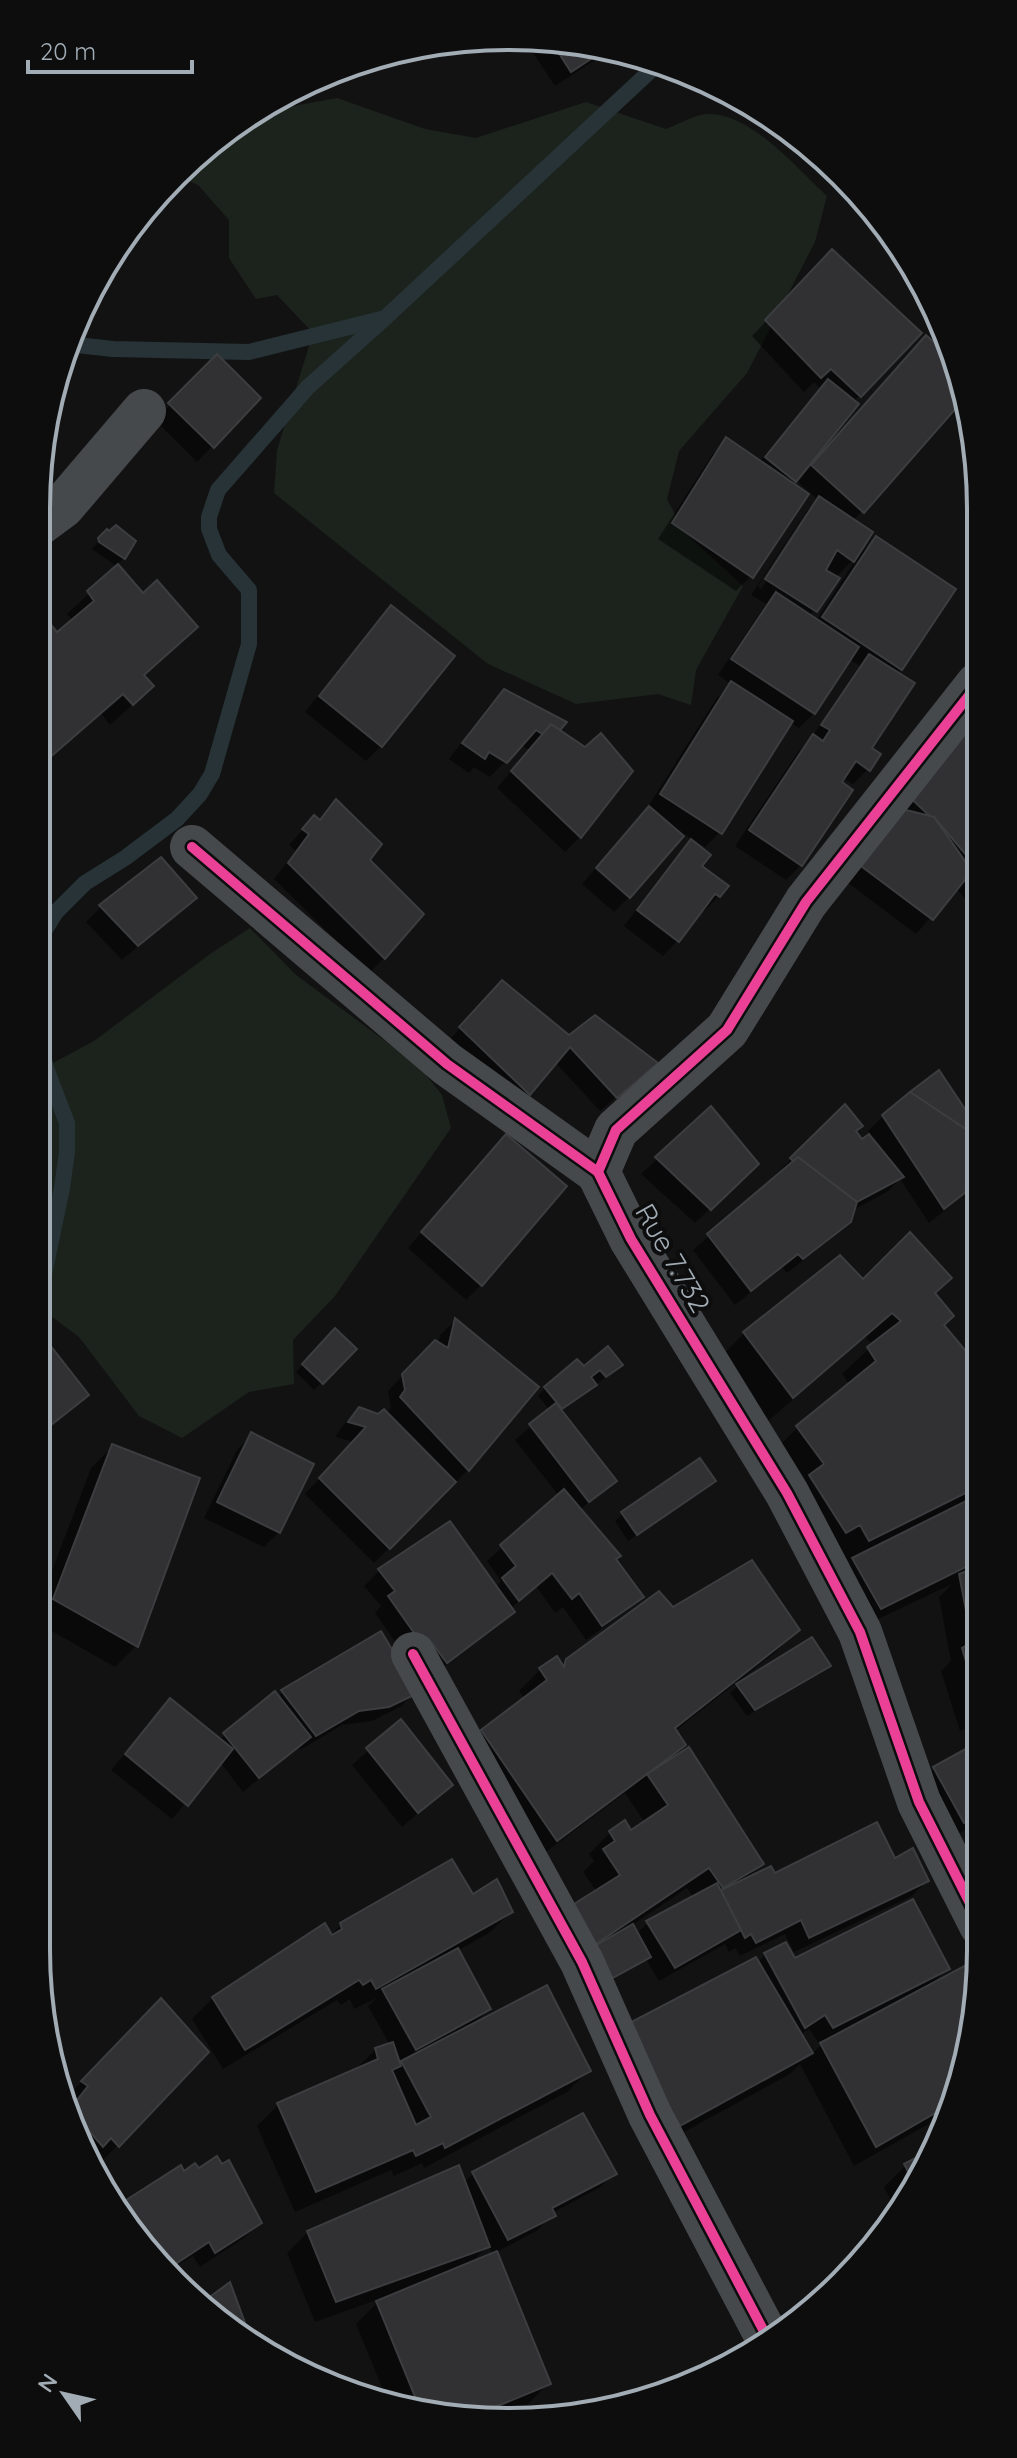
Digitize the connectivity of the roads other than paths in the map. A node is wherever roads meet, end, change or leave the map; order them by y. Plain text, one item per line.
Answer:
1 (144, 411) dead end
2 (50, 516) edge
3 (967, 698) edge
4 (192, 847) dead end
5 (598, 1172) junction
6 (413, 1654) dead end
7 (967, 1897) edge
8 (764, 2331) edge

1 - 2 street
3 - 5 street
4 - 5 street
5 - 7 street, Rue 7.732
6 - 8 street

